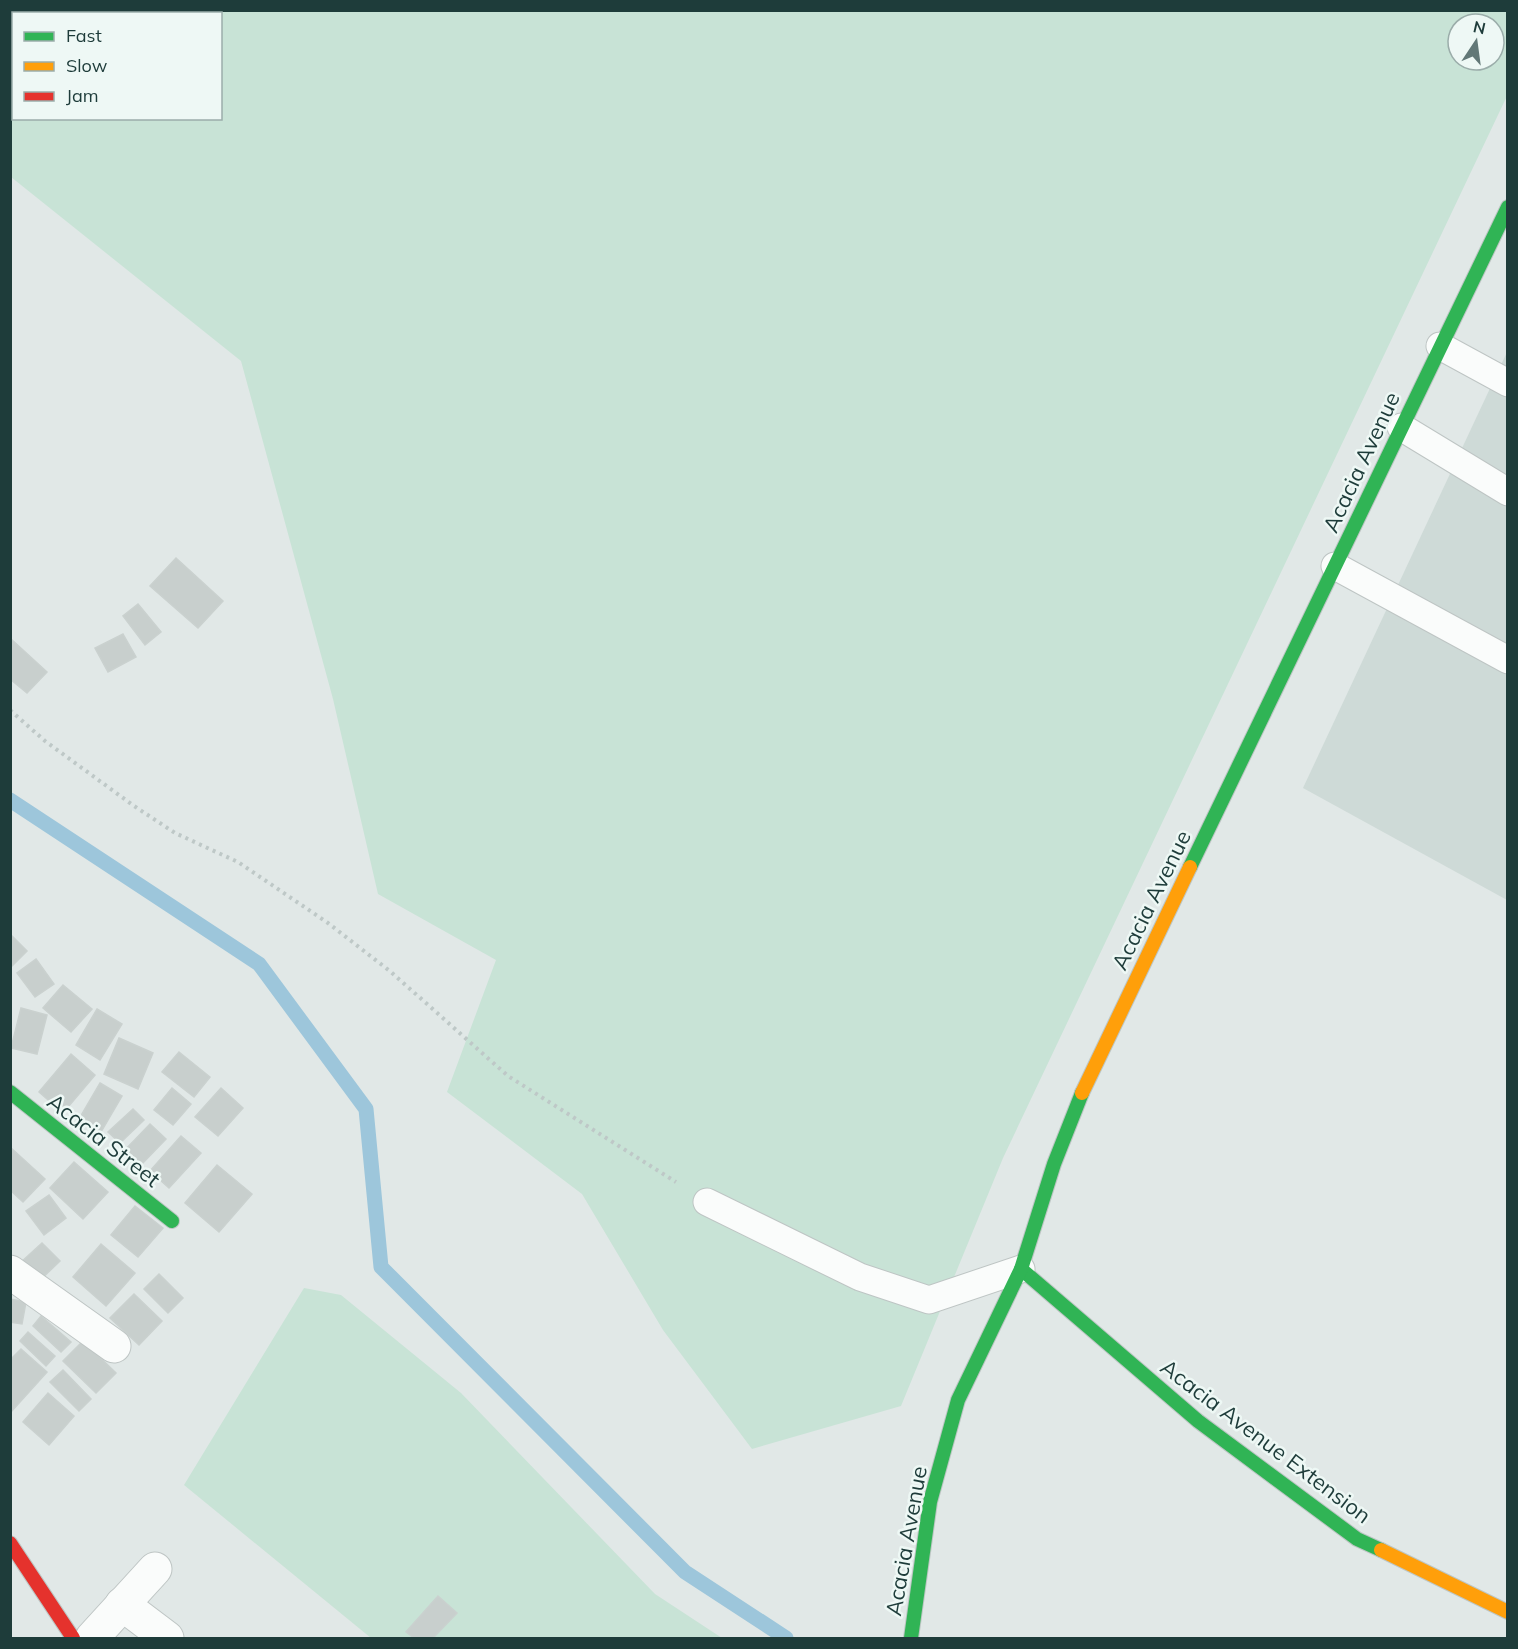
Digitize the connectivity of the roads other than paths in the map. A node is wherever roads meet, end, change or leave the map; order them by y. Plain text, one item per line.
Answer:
1 (1508, 207) edge
2 (1440, 346) junction
3 (1508, 383) edge
4 (1401, 427) junction
5 (1508, 492) edge
6 (1335, 566) junction
7 (1508, 660) edge
8 (10, 1092) edge
9 (707, 1202) road end
10 (172, 1221) dead end
11 (1021, 1269) junction
12 (10, 1272) edge
13 (114, 1346) dead end
14 (10, 1543) edge
15 (155, 1569) dead end
16 (122, 1604) junction
17 (1508, 1612) edge
18 (73, 1638) edge
19 (92, 1638) edge
20 (167, 1638) edge
21 (911, 1638) edge

1 - 2 street, Acacia Avenue
2 - 3 lane
2 - 4 street, Acacia Avenue
4 - 5 lane
4 - 6 street, Acacia Avenue
6 - 7 lane
6 - 11 street, Acacia Avenue
8 - 10 street, Acacia Street
9 - 11 lane
11 - 17 street, Acacia Avenue Extension
11 - 21 street, Acacia Avenue
12 - 13 street
14 - 18 street
15 - 16 street
16 - 19 street
16 - 20 street

